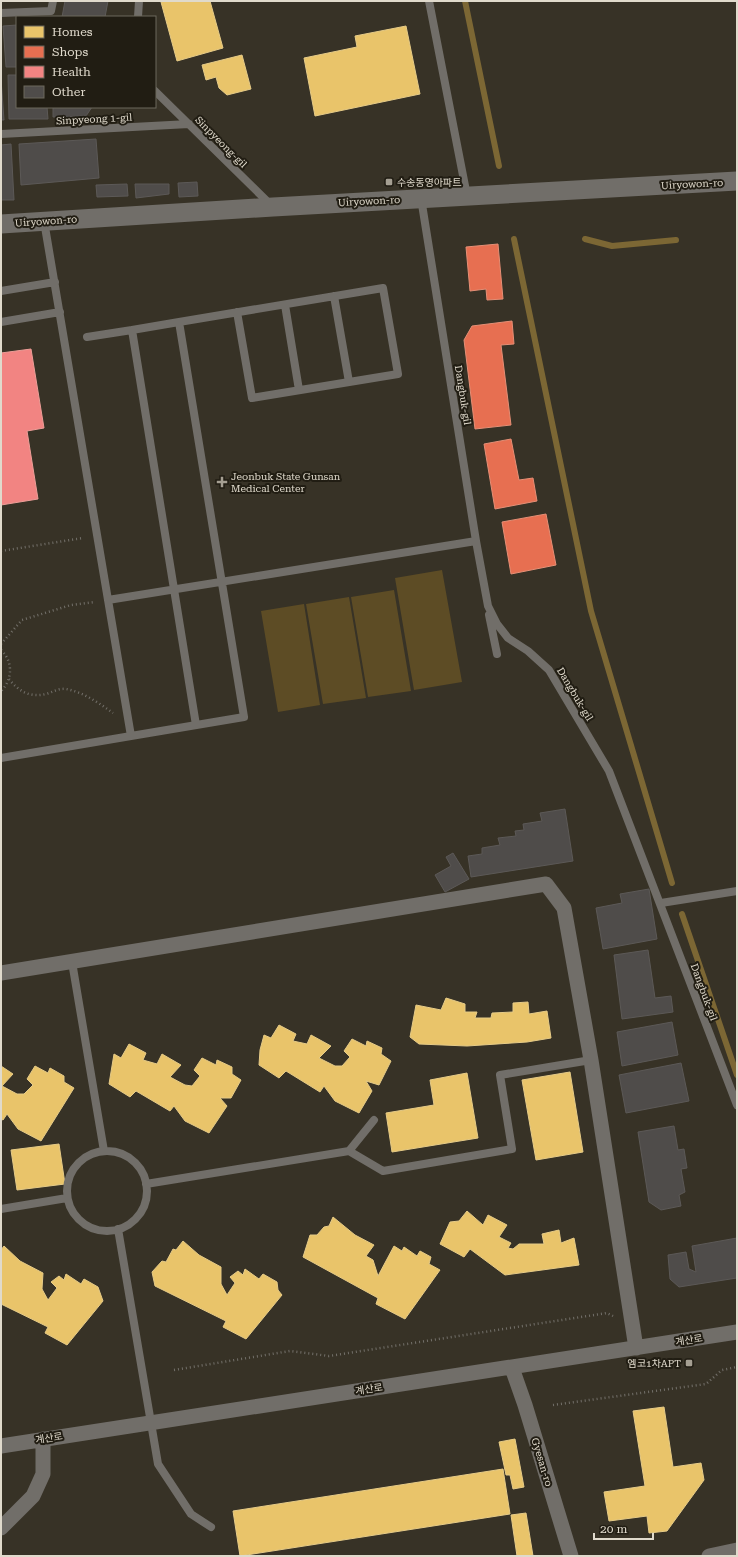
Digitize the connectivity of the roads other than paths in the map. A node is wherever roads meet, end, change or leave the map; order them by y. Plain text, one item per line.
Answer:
1 (53, 1) edge
2 (139, 1) edge
3 (429, 1) edge
4 (1, 13) edge
5 (138, 16) edge
6 (156, 92) edge
7 (189, 124) junction
8 (1, 134) edge
9 (737, 182) edge
10 (467, 196) junction
11 (421, 198) junction
12 (273, 207) junction
13 (44, 220) junction
14 (1, 224) edge
15 (55, 282) junction
16 (1, 291) edge
17 (334, 296) junction
18 (285, 305) junction
19 (60, 312) junction
20 (237, 312) junction
21 (1, 322) edge
22 (179, 322) junction
23 (132, 330) junction
24 (87, 337) dead end
25 (349, 382) junction
26 (299, 390) junction
27 (476, 541) junction
28 (222, 582) junction
29 (174, 589) junction
30 (108, 600) junction
31 (488, 606) junction
32 (497, 654) dead end
33 (196, 725) junction
34 (131, 736) junction
35 (1, 758) edge
36 (737, 891) edge
37 (661, 903) junction
38 (72, 962) junction
39 (1, 974) edge
40 (591, 1060) junction
41 (737, 1105) edge
42 (374, 1120) dead end
43 (104, 1151) junction
44 (349, 1151) junction
45 (146, 1184) junction
46 (67, 1198) junction
47 (1, 1208) edge
48 (118, 1229) junction
49 (737, 1332) edge
50 (636, 1348) junction
51 (512, 1368) junction
52 (152, 1422) junction
53 (43, 1439) junction
54 (1, 1446) edge
55 (211, 1527) dead end
56 (1, 1528) edge
57 (737, 1550) edge
58 (571, 1556) edge
59 (709, 1556) edge

1 - 4 lane
2 - 5 lane
3 - 10 lane
6 - 7 lane, Sinpyeong-gil
7 - 8 lane, Sinpyeong 1-gil
7 - 12 lane, Sinpyeong-gil
9 - 10 street, Uiryowon-ro
10 - 11 street, Uiryowon-ro
11 - 12 street, Uiryowon-ro
11 - 27 lane, Dangbuk-gil
12 - 13 street, Uiryowon-ro
13 - 14 street, Uiryowon-ro
13 - 15 lane
15 - 16 lane
15 - 19 lane
17 - 18 lane
17 - 25 lane
17 - 25 lane
18 - 20 lane
18 - 26 lane
19 - 21 lane
19 - 30 lane
20 - 22 lane
20 - 26 lane
22 - 23 lane
22 - 28 lane
23 - 24 lane
23 - 29 lane
25 - 26 lane
27 - 28 lane
27 - 31 lane, Dangbuk-gil
28 - 29 lane
28 - 33 lane
29 - 30 lane
29 - 33 lane
30 - 34 lane
31 - 32 lane
31 - 37 lane, Dangbuk-gil
33 - 34 lane
34 - 35 lane
36 - 37 lane
37 - 41 lane, Dangbuk-gil
38 - 39 street
38 - 40 street
38 - 43 lane
40 - 44 lane
40 - 50 street
42 - 44 lane
43 - 45 lane
43 - 46 lane
44 - 45 lane
45 - 48 lane
46 - 47 lane
46 - 48 lane
48 - 52 lane
49 - 50 street, 계산로
50 - 51 street, 계산로
51 - 52 street, 계산로
51 - 58 street, Gyesan-ro
52 - 53 street, 계산로
52 - 55 lane
53 - 54 street, 계산로
53 - 56 street
57 - 59 street

